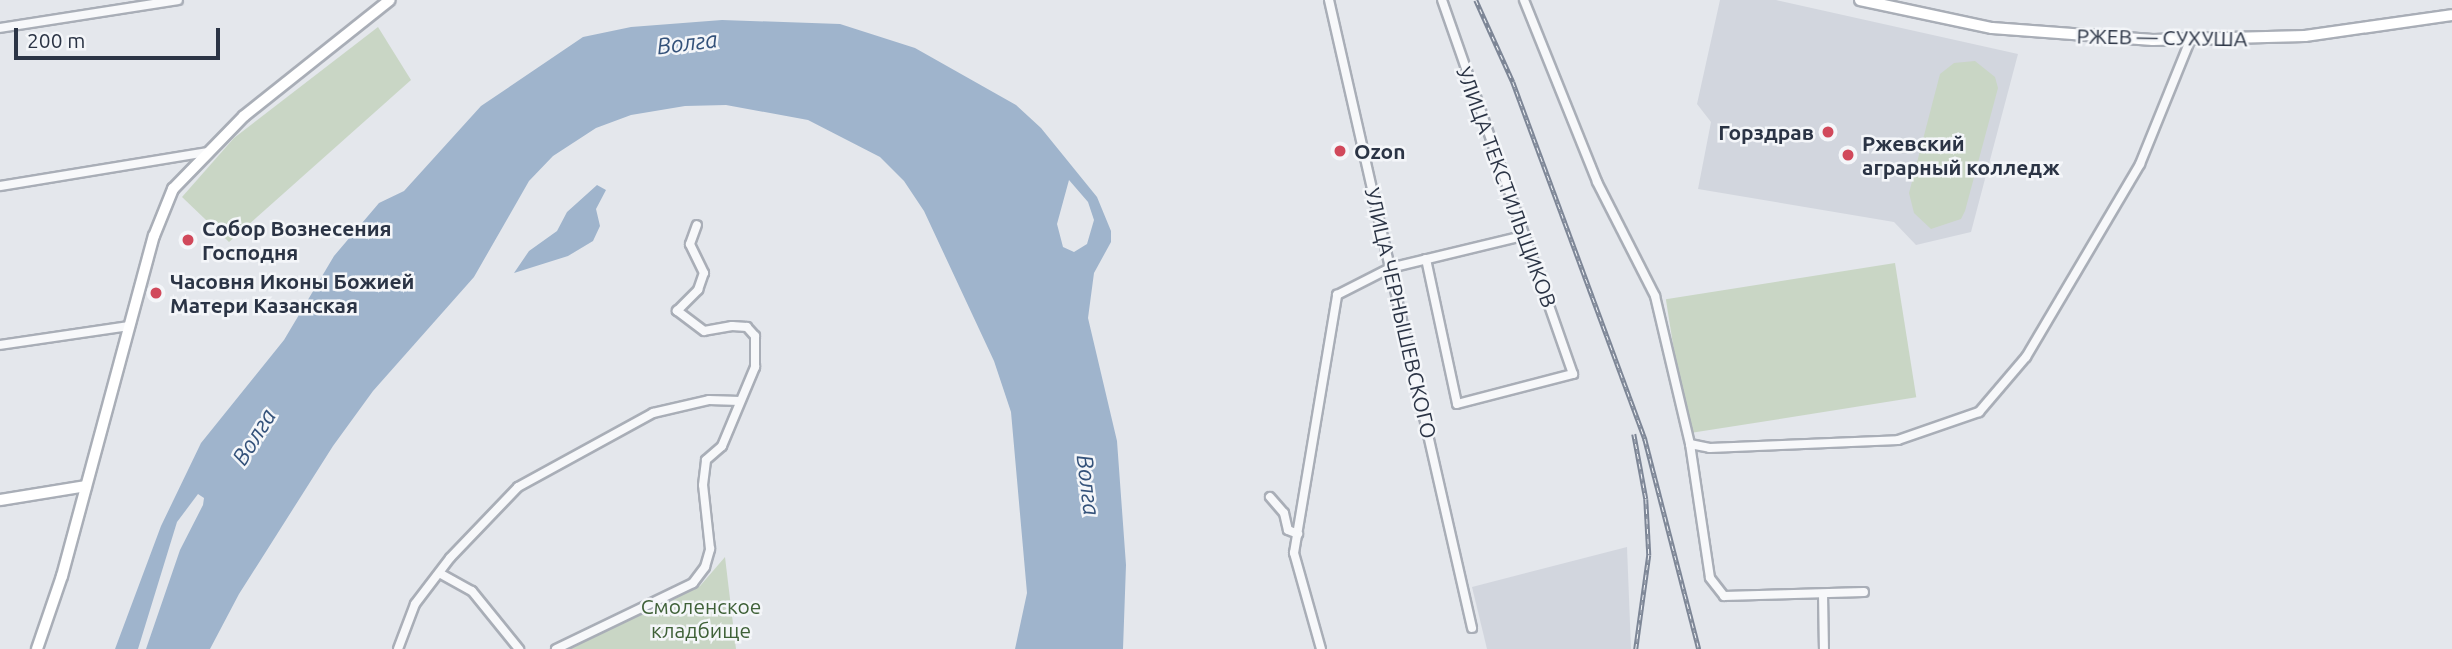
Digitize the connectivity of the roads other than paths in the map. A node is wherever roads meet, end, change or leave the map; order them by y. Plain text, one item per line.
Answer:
1 (178, 0) edge
2 (390, 0) edge
3 (1329, 0) edge
4 (1442, 0) edge
5 (1524, 0) edge
6 (1860, 0) edge
7 (2452, 15) edge
8 (0, 28) edge
9 (2190, 41) junction
10 (207, 152) junction
11 (0, 186) edge
12 (697, 225) dead end
13 (1522, 236) junction
14 (1426, 259) junction
15 (1390, 268) junction
16 (129, 327) junction
17 (0, 345) edge
18 (740, 401) junction
19 (1690, 444) junction
20 (86, 486) junction
21 (1270, 496) dead end
22 (0, 500) edge
23 (1298, 534) junction
24 (441, 574) junction
25 (1864, 593) dead end
26 (1823, 594) junction
27 (1472, 628) dead end
28 (37, 649) edge
29 (398, 649) edge
30 (519, 649) edge
31 (556, 649) edge
32 (1321, 649) edge
33 (1824, 649) edge

1 - 8 street
2 - 10 main road
3 - 15 street, УЛИЦА ЧЕРНЫШЕВСКОГО
4 - 13 street, УЛИЦА ТЕКСТИЛЬЩИКОВ
5 - 19 street
6 - 9 main road, РЖЕВ — СУХУША
7 - 9 main road, РЖЕВ — СУХУША
9 - 19 street
10 - 11 street
10 - 16 main road
12 - 18 street
13 - 14 street
13 - 14 street, УЛИЦА ТЕКСТИЛЬЩИКОВ
14 - 15 street
15 - 23 street
15 - 27 street, УЛИЦА ЧЕРНЫШЕВСКОГО
16 - 17 street
16 - 20 main road
18 - 24 street
18 - 31 street
19 - 26 street
20 - 22 main road
20 - 28 main road
21 - 23 street
23 - 32 street
24 - 29 street
24 - 30 street
25 - 26 street
26 - 33 street

